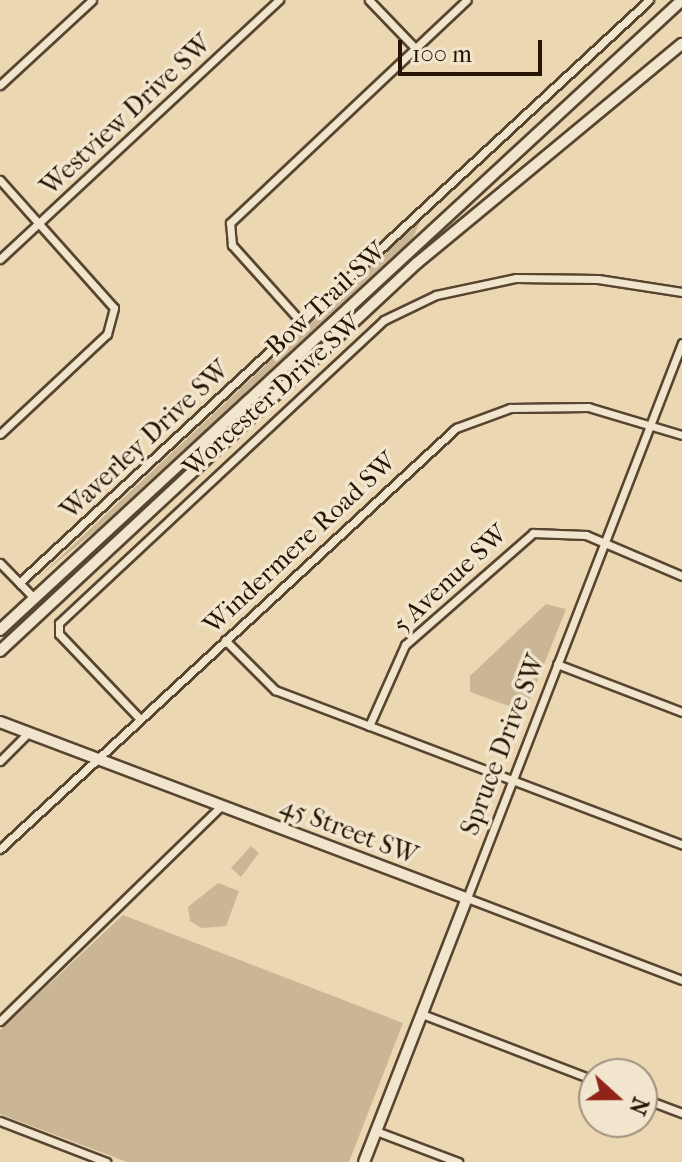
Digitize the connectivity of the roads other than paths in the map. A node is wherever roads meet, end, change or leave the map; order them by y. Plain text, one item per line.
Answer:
1 (92, 0) edge
2 (279, 0) edge
3 (369, 0) edge
4 (467, 0) edge
5 (649, 0) edge
6 (682, 0) edge
7 (682, 44) edge
8 (415, 48) junction
9 (0, 85) edge
10 (521, 150) junction
11 (531, 168) junction
12 (0, 180) edge
13 (40, 222) junction
14 (0, 259) edge
15 (682, 292) edge
16 (302, 323) junction
17 (682, 343) edge
18 (652, 424) junction
19 (0, 434) edge
20 (682, 435) edge
21 (604, 545) junction
22 (0, 563) edge
23 (682, 576) edge
24 (19, 583) junction
25 (34, 598) junction
26 (0, 630) edge
27 (225, 640) junction
28 (0, 651) edge
29 (557, 664) junction
30 (682, 712) edge
31 (140, 719) junction
32 (0, 722) edge
33 (369, 726) junction
34 (29, 732) junction
35 (98, 759) junction
36 (0, 761) edge
37 (513, 779) junction
38 (221, 806) junction
39 (682, 845) edge
40 (0, 849) edge
41 (467, 898) junction
42 (682, 980) edge
43 (422, 1014) junction
44 (0, 1021) edge
45 (578, 1074) edge
46 (658, 1104) edge
47 (682, 1113) edge
48 (0, 1121) edge
49 (376, 1131) junction
50 (106, 1162) edge
51 (364, 1162) edge
52 (458, 1162) edge

1 - 9 street
2 - 13 street, Westview Drive SW
3 - 8 street
4 - 8 street
5 - 16 street, Waverley Drive SW
6 - 10 main road, Bow Trail SW
7 - 11 main road, Bow Trail SW
8 - 16 street
10 - 11 main road
10 - 25 main road, Bow Trail SW
11 - 28 main road, Bow Trail SW
12 - 13 street
13 - 14 street, Westview Drive SW
13 - 19 street
15 - 31 street, Worcester Drive SW
16 - 24 street, Waverley Drive SW
17 - 18 street, Spruce Drive SW
18 - 20 street, Windermere Road SW
18 - 21 street, Spruce Drive SW
18 - 27 street, Windermere Road SW
21 - 23 street, 5 Avenue SW
21 - 29 street, Spruce Drive SW
21 - 33 street, 5 Avenue SW
22 - 24 street
24 - 25 street
25 - 26 main road, Bow Trail SW
27 - 31 street, Windermere Road SW
27 - 33 street
29 - 30 street
29 - 37 street, Spruce Drive SW
31 - 35 street, Windermere Road SW
32 - 34 main road, 45 Street SW
33 - 37 street
34 - 35 main road, 45 Street SW
34 - 36 street
35 - 38 main road, 45 Street SW
35 - 40 street, Windermere Road SW
37 - 39 street
37 - 41 street, Spruce Drive SW
38 - 41 main road, 45 Street SW
38 - 44 street
41 - 42 street, 45 Street SW
41 - 43 main road, Spruce Drive SW
43 - 45 street
43 - 49 main road, Spruce Drive SW
46 - 47 street
48 - 50 street
49 - 51 main road, Spruce Drive SW
49 - 52 street

